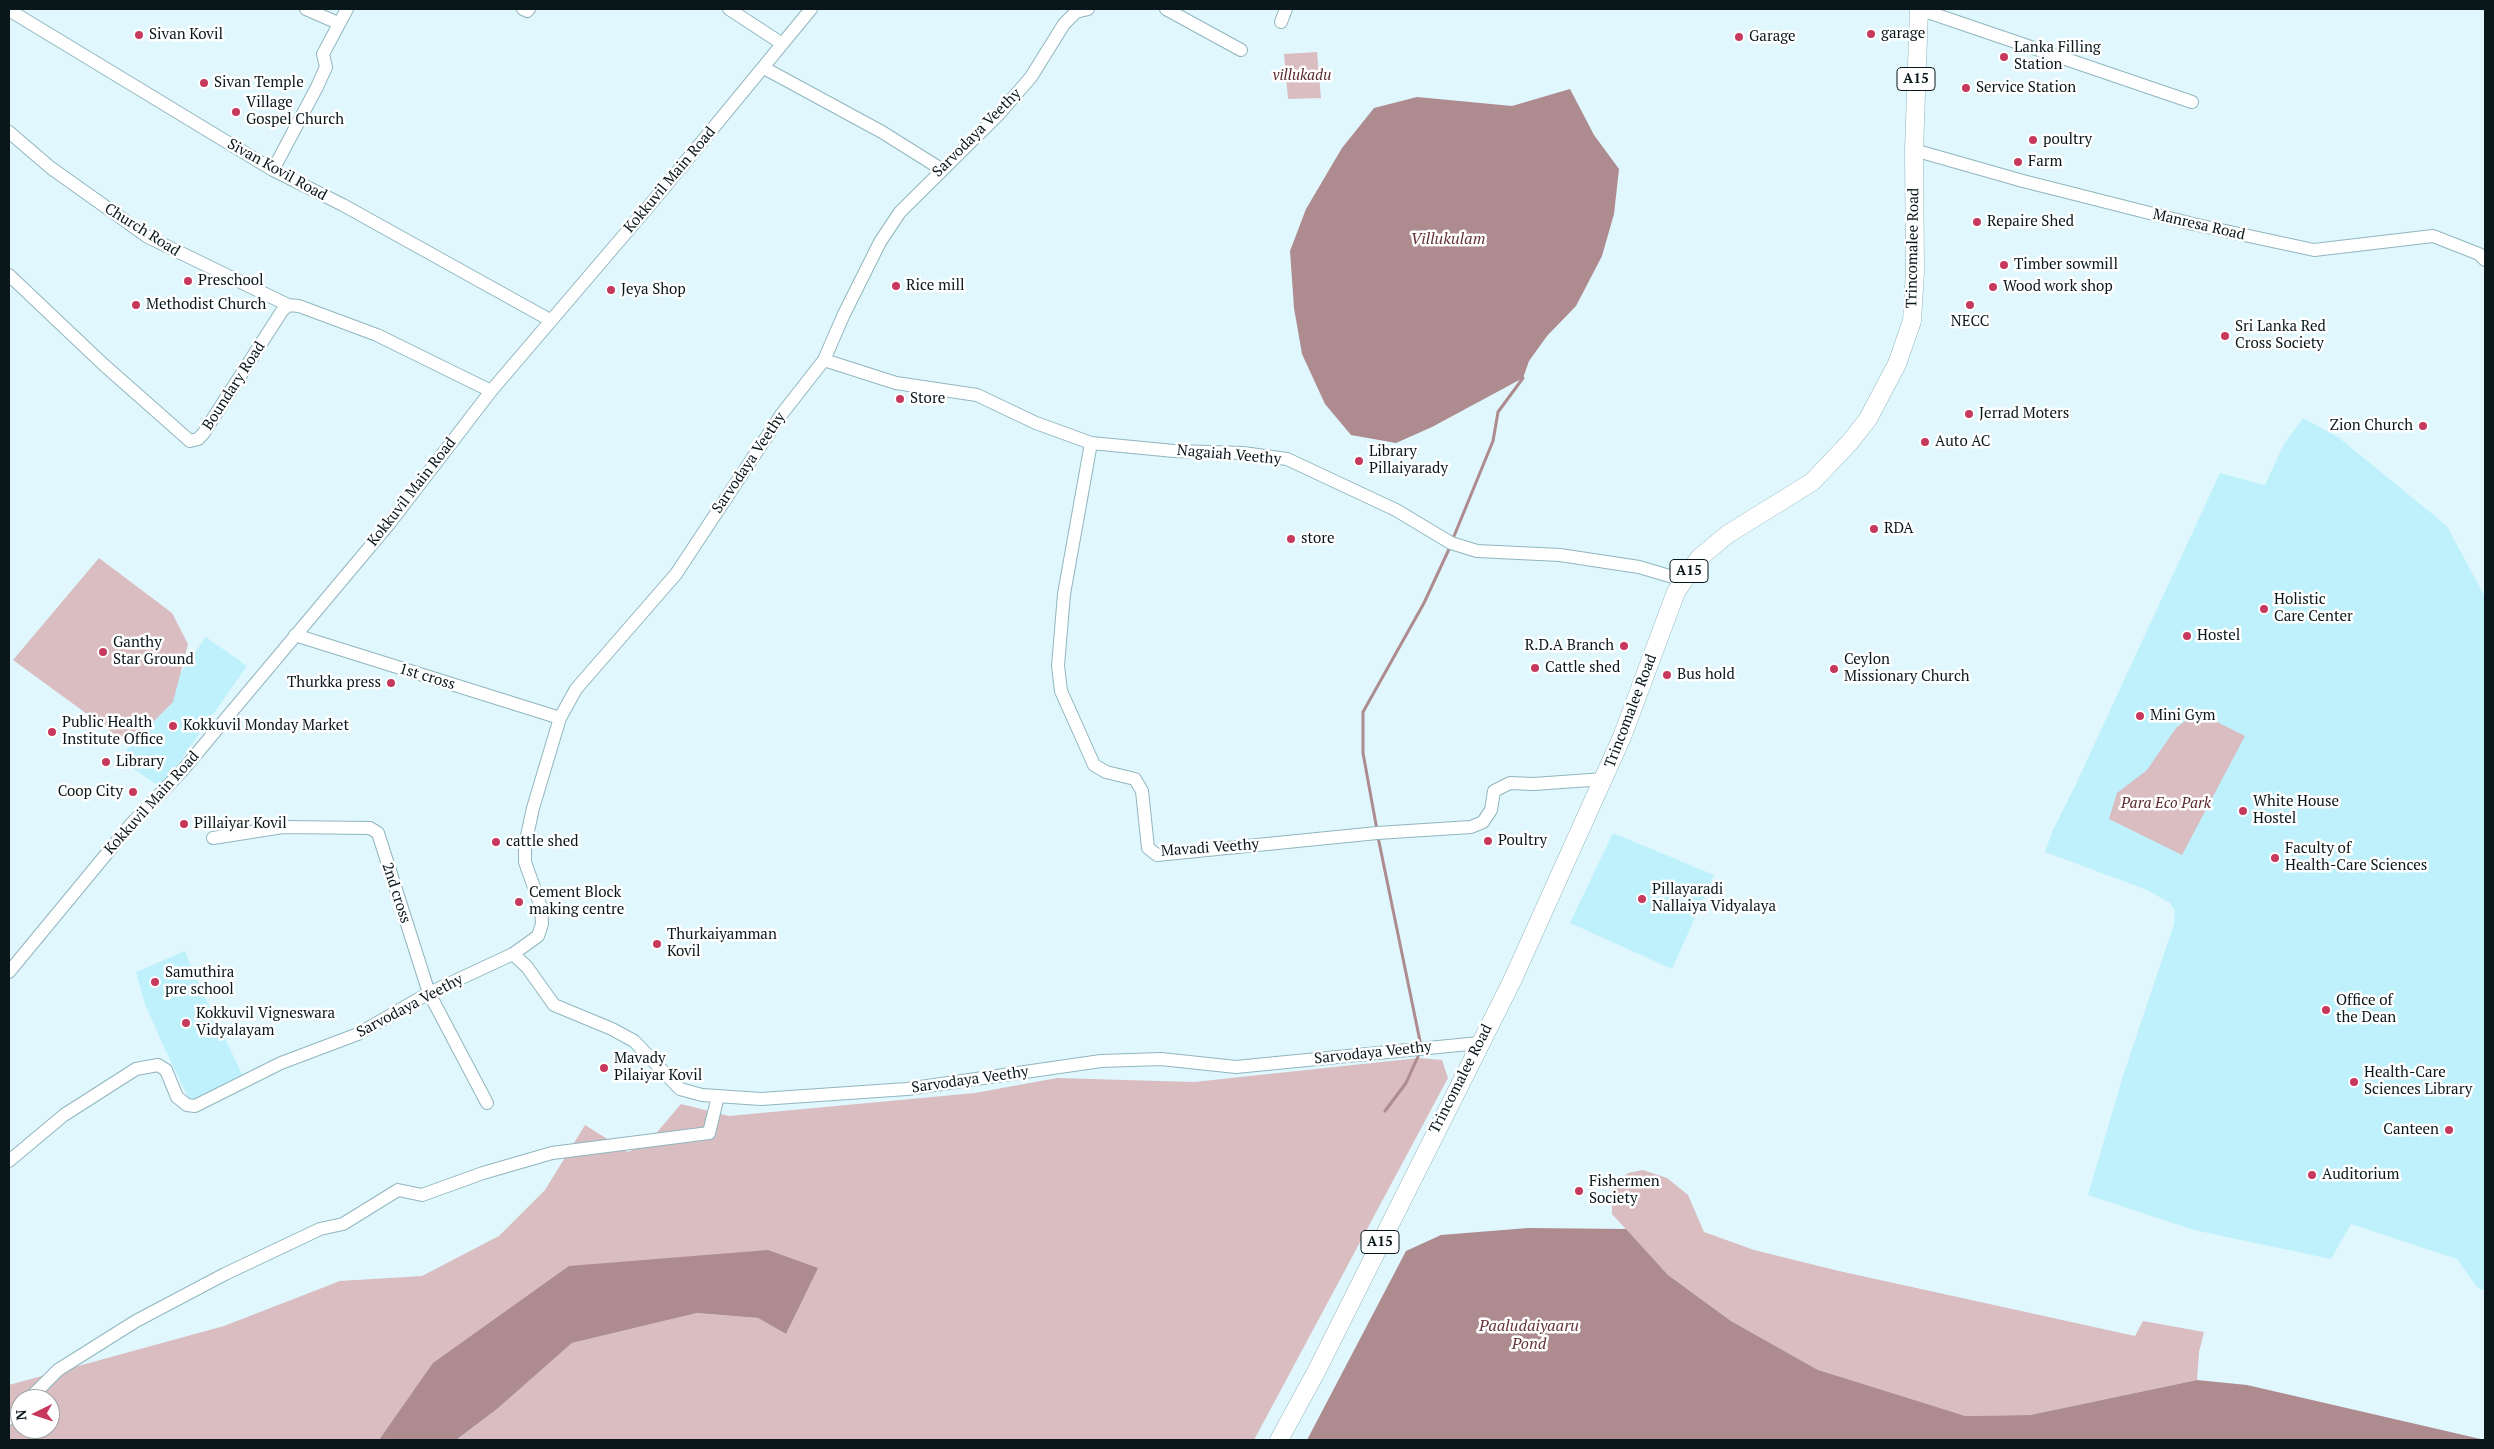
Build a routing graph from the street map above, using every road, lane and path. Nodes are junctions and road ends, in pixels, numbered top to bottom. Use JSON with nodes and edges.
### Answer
{"nodes":[{"id":1,"x":306,"y":9,"type":"edge"},
{"id":2,"x":347,"y":9,"type":"edge"},
{"id":3,"x":524,"y":9,"type":"edge"},
{"id":4,"x":529,"y":9,"type":"edge"},
{"id":5,"x":729,"y":9,"type":"edge"},
{"id":6,"x":811,"y":9,"type":"edge"},
{"id":7,"x":1088,"y":9,"type":"edge"},
{"id":8,"x":1166,"y":9,"type":"edge"},
{"id":9,"x":1286,"y":9,"type":"edge"},
{"id":10,"x":1919,"y":9,"type":"edge"},
{"id":11,"x":9,"y":10,"type":"edge"},
{"id":12,"x":1281,"y":22,"type":"dead end"},
{"id":13,"x":338,"y":23,"type":"junction"},
{"id":14,"x":781,"y":43,"type":"junction"},
{"id":15,"x":1241,"y":50,"type":"dead end"},
{"id":16,"x":764,"y":68,"type":"junction"},
{"id":17,"x":2192,"y":102,"type":"dead end"},
{"id":18,"x":9,"y":132,"type":"edge"},
{"id":19,"x":1914,"y":150,"type":"junction"},
{"id":20,"x":941,"y":169,"type":"junction"},
{"id":21,"x":273,"y":170,"type":"junction"},
{"id":22,"x":2485,"y":260,"type":"edge"},
{"id":23,"x":9,"y":275,"type":"edge"},
{"id":24,"x":288,"y":305,"type":"junction"},
{"id":25,"x":550,"y":320,"type":"junction"},
{"id":26,"x":824,"y":360,"type":"junction"},
{"id":27,"x":491,"y":391,"type":"junction"},
{"id":28,"x":1091,"y":443,"type":"junction"},
{"id":29,"x":1683,"y":580,"type":"junction"},
{"id":30,"x":295,"y":635,"type":"junction"},
{"id":31,"x":560,"y":718,"type":"junction"},
{"id":32,"x":1604,"y":780,"type":"junction"},
{"id":33,"x":213,"y":838,"type":"dead end"},
{"id":34,"x":513,"y":954,"type":"junction"},
{"id":35,"x":9,"y":972,"type":"edge"},
{"id":36,"x":429,"y":993,"type":"junction"},
{"id":37,"x":1479,"y":1043,"type":"junction"},
{"id":38,"x":718,"y":1096,"type":"junction"},
{"id":39,"x":487,"y":1103,"type":"dead end"},
{"id":40,"x":9,"y":1161,"type":"edge"},
{"id":41,"x":39,"y":1389,"type":"edge"},
{"id":42,"x":1279,"y":1440,"type":"edge"}],
"edges":[{"from":1,"to":13,"type":"street"},
{"from":2,"to":13,"type":"street"},
{"from":3,"to":4,"type":"street"},
{"from":5,"to":14,"type":"street"},
{"from":6,"to":14,"type":"street","name":"Kokkuvil Main Road"},
{"from":7,"to":20,"type":"street","name":"Sarvodaya Veethy"},
{"from":8,"to":15,"type":"street"},
{"from":9,"to":12,"type":"street"},
{"from":10,"to":17,"type":"street"},
{"from":10,"to":19,"type":"highway","name":"Trincomalee Road","number":"A15"},
{"from":11,"to":21,"type":"street","name":"Sivan Kovil Road"},
{"from":13,"to":21,"type":"street"},
{"from":14,"to":16,"type":"street","name":"Kokkuvil Main Road"},
{"from":16,"to":20,"type":"street"},
{"from":16,"to":25,"type":"street","name":"Kokkuvil Main Road"},
{"from":18,"to":24,"type":"street","name":"Church Road"},
{"from":19,"to":22,"type":"street","name":"Manresa Road"},
{"from":19,"to":29,"type":"highway","name":"Trincomalee Road","number":"A15"},
{"from":20,"to":26,"type":"street","name":"Sarvodaya Veethy"},
{"from":21,"to":25,"type":"street","name":"Sivan Kovil Road"},
{"from":23,"to":24,"type":"street","name":"Boundary Road"},
{"from":24,"to":27,"type":"street"},
{"from":25,"to":27,"type":"street","name":"Kokkuvil Main Road"},
{"from":26,"to":28,"type":"street","name":"Nagaiah Veethy"},
{"from":26,"to":31,"type":"street","name":"Sarvodaya Veethy"},
{"from":27,"to":30,"type":"street","name":"Kokkuvil Main Road"},
{"from":28,"to":29,"type":"street","name":"Nagaiah Veethy"},
{"from":28,"to":32,"type":"street","name":"Mavadi Veethy"},
{"from":29,"to":32,"type":"highway","name":"Trincomalee Road","number":"A15"},
{"from":30,"to":31,"type":"street","name":"1st cross"},
{"from":30,"to":35,"type":"street","name":"Kokkuvil Main Road"},
{"from":31,"to":34,"type":"street","name":"Sarvodaya Veethy"},
{"from":32,"to":37,"type":"highway","name":"Trincomalee Road","number":"A15"},
{"from":33,"to":36,"type":"street","name":"2nd cross"},
{"from":34,"to":36,"type":"street","name":"Sarvodaya Veethy"},
{"from":34,"to":38,"type":"street","name":"Sarvodaya Veethy"},
{"from":36,"to":39,"type":"street","name":"2nd cross"},
{"from":36,"to":40,"type":"street","name":"Sarvodaya Veethy"},
{"from":37,"to":38,"type":"street","name":"Sarvodaya Veethy"},
{"from":37,"to":42,"type":"highway","name":"Trincomalee Road","number":"A15"},
{"from":38,"to":41,"type":"street"}]}
